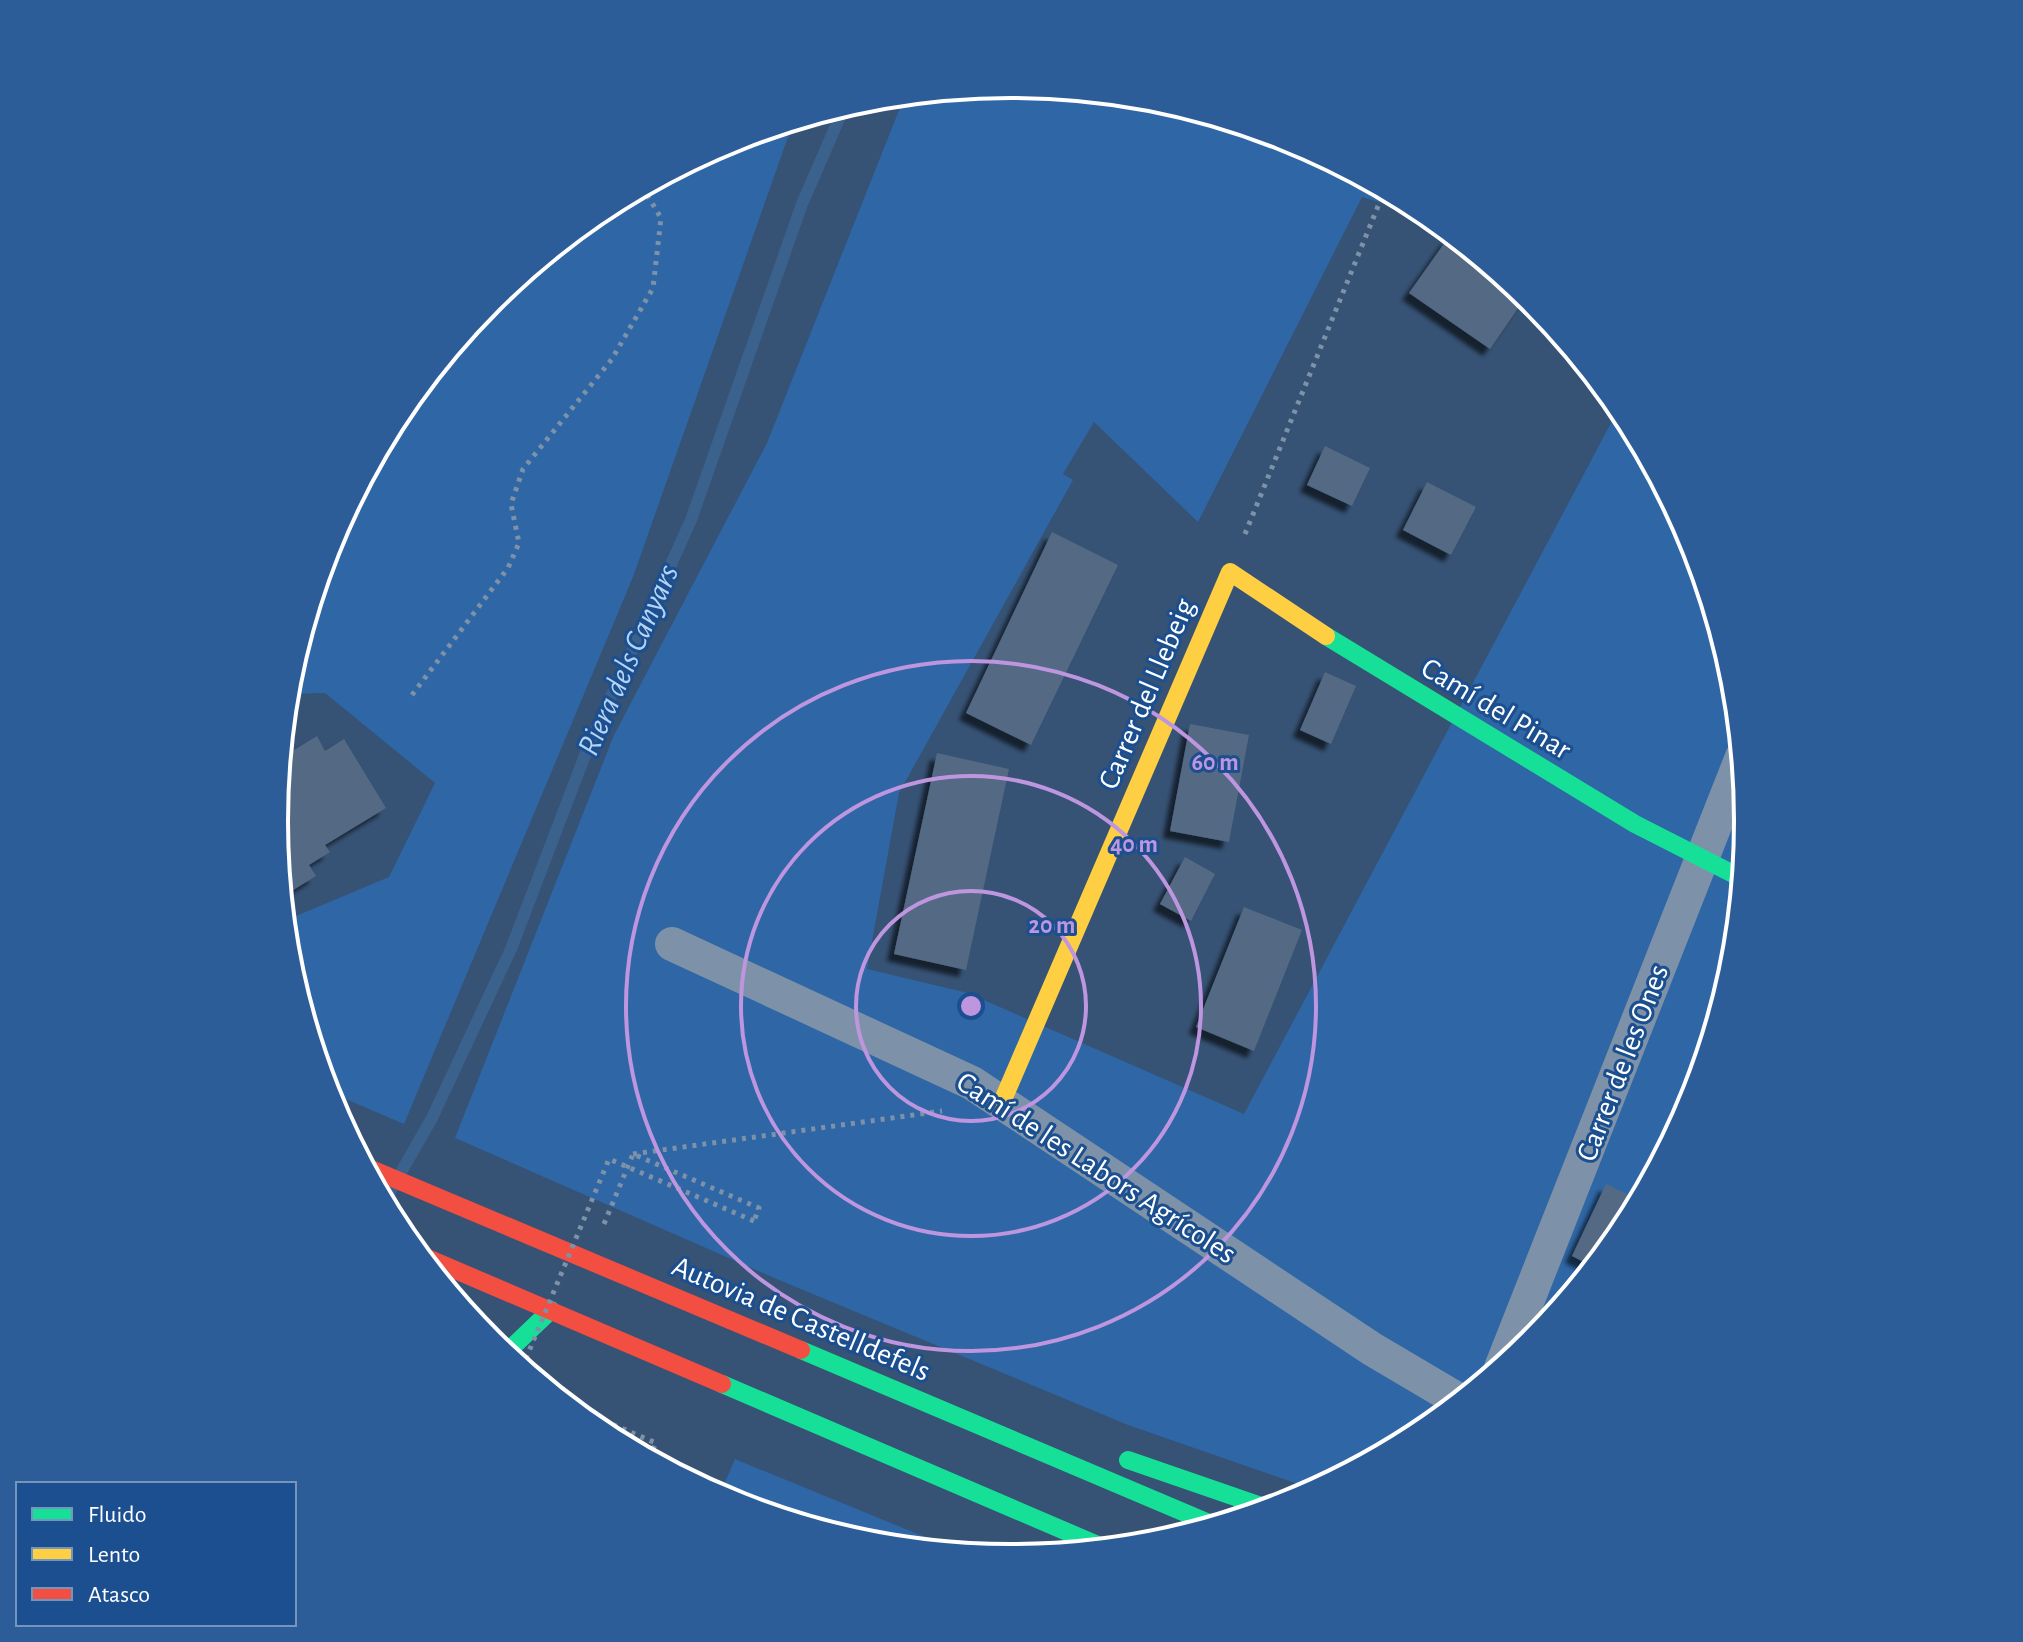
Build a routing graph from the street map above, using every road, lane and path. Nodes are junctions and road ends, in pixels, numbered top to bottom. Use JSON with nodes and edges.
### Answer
{"nodes":[{"id":1,"x":648,"y":196,"type":"edge"},
{"id":2,"x":1381,"y":200,"type":"edge"},
{"id":3,"x":1230,"y":572,"type":"junction"},
{"id":4,"x":412,"y":695,"type":"dead end"},
{"id":5,"x":1733,"y":779,"type":"edge"},
{"id":6,"x":1700,"y":860,"type":"junction"},
{"id":7,"x":1732,"y":874,"type":"edge"},
{"id":8,"x":672,"y":944,"type":"dead end"},
{"id":9,"x":1002,"y":1102,"type":"junction"},
{"id":10,"x":633,"y":1154,"type":"junction"},
{"id":11,"x":380,"y":1173,"type":"edge"},
{"id":12,"x":589,"y":1260,"type":"junction"},
{"id":13,"x":449,"y":1274,"type":"edge"},
{"id":14,"x":551,"y":1310,"type":"junction"},
{"id":15,"x":1510,"y":1344,"type":"edge"},
{"id":16,"x":514,"y":1345,"type":"edge"},
{"id":17,"x":527,"y":1357,"type":"edge"},
{"id":18,"x":826,"y":1359,"type":"junction"},
{"id":19,"x":1451,"y":1396,"type":"edge"},
{"id":20,"x":617,"y":1426,"type":"edge"},
{"id":21,"x":1037,"y":1430,"type":"dead end"},
{"id":22,"x":653,"y":1449,"type":"edge"},
{"id":23,"x":1113,"y":1455,"type":"dead end"},
{"id":24,"x":1252,"y":1503,"type":"edge"},
{"id":25,"x":1199,"y":1519,"type":"edge"},
{"id":26,"x":1085,"y":1540,"type":"edge"}],
"edges":[{"from":1,"to":4,"type":"path"},
{"from":2,"to":3,"type":"path"},
{"from":3,"to":6,"type":"main road","name":"Camí del Pinar"},
{"from":3,"to":9,"type":"main road","name":"Carrer del Llebeig"},
{"from":5,"to":6,"type":"street","name":"Carrer de les Ones"},
{"from":6,"to":7,"type":"main road","name":"Camí del Pinar"},
{"from":6,"to":15,"type":"street","name":"Carrer de les Ones"},
{"from":8,"to":9,"type":"street","name":"Camí de les Labors Agrícoles"},
{"from":9,"to":10,"type":"path"},
{"from":9,"to":19,"type":"street","name":"Camí de les Labors Agrícoles"},
{"from":10,"to":12,"type":"path"},
{"from":10,"to":17,"type":"path","bridge":true},
{"from":11,"to":12,"type":"main road","name":"Autovia de Castelldefels"},
{"from":12,"to":18,"type":"main road","name":"Autovia de Castelldefels"},
{"from":13,"to":14,"type":"main road"},
{"from":14,"to":16,"type":"main road"},
{"from":14,"to":26,"type":"main road"},
{"from":18,"to":21,"type":"main road"},
{"from":18,"to":25,"type":"main road","name":"Autovia de Castelldefels"},
{"from":20,"to":22,"type":"path"},
{"from":23,"to":24,"type":"main road"}]}
